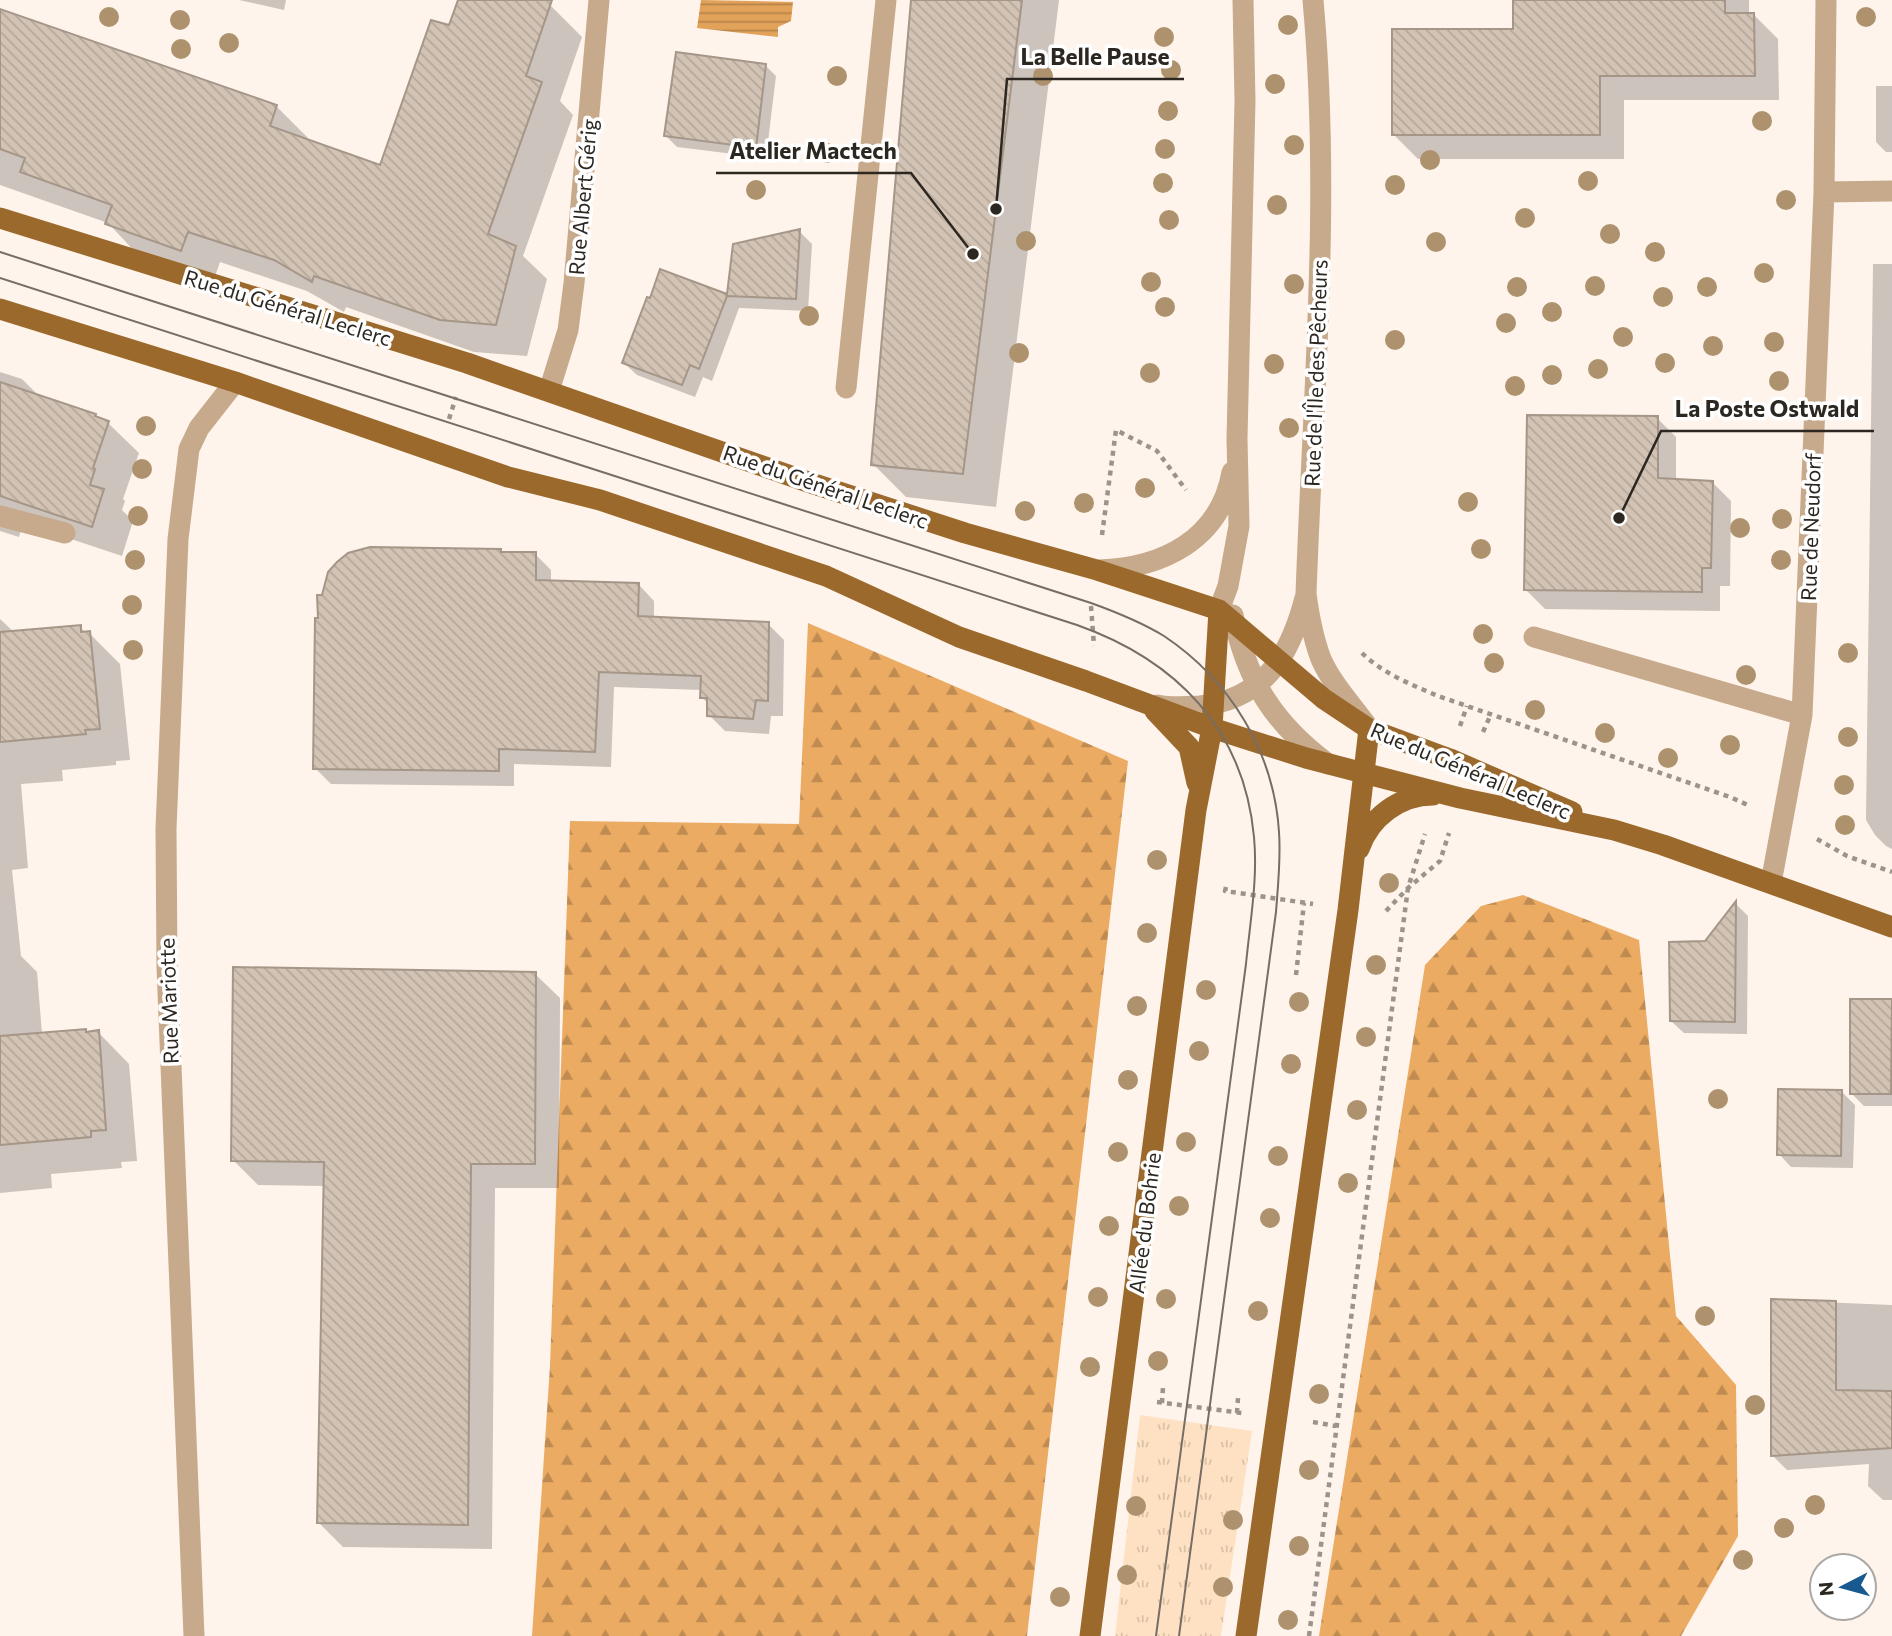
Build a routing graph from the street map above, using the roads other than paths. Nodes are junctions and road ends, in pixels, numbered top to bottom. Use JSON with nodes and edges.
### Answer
{"nodes":[{"id":1,"x":599,"y":0,"type":"edge"},
{"id":2,"x":886,"y":0,"type":"edge"},
{"id":3,"x":1243,"y":0,"type":"edge"},
{"id":4,"x":1313,"y":0,"type":"edge"},
{"id":5,"x":1826,"y":0,"type":"edge"},
{"id":6,"x":1892,"y":191,"type":"edge"},
{"id":7,"x":1824,"y":192,"type":"junction"},
{"id":8,"x":0,"y":218,"type":"edge"},
{"id":9,"x":0,"y":309,"type":"edge"},
{"id":10,"x":235,"y":382,"type":"junction"},
{"id":11,"x":846,"y":387,"type":"dead end"},
{"id":12,"x":549,"y":391,"type":"junction"},
{"id":13,"x":1237,"y":439,"type":"junction"},
{"id":14,"x":0,"y":516,"type":"edge"},
{"id":15,"x":65,"y":533,"type":"dead end"},
{"id":16,"x":1097,"y":570,"type":"junction"},
{"id":17,"x":1306,"y":594,"type":"junction"},
{"id":18,"x":1227,"y":617,"type":"junction"},
{"id":19,"x":1534,"y":637,"type":"dead end"},
{"id":20,"x":1279,"y":661,"type":"junction"},
{"id":21,"x":1257,"y":684,"type":"junction"},
{"id":22,"x":1138,"y":701,"type":"junction"},
{"id":23,"x":1213,"y":704,"type":"junction"},
{"id":24,"x":1802,"y":715,"type":"junction"},
{"id":25,"x":1212,"y":728,"type":"junction"},
{"id":26,"x":1369,"y":729,"type":"junction"},
{"id":27,"x":1328,"y":764,"type":"junction"},
{"id":28,"x":1364,"y":773,"type":"junction"},
{"id":29,"x":1460,"y":798,"type":"junction"},
{"id":30,"x":1196,"y":810,"type":"junction"},
{"id":31,"x":1614,"y":830,"type":"junction"},
{"id":32,"x":1353,"y":874,"type":"junction"},
{"id":33,"x":1771,"y":883,"type":"junction"},
{"id":34,"x":1892,"y":927,"type":"edge"},
{"id":35,"x":194,"y":1636,"type":"edge"},
{"id":36,"x":1090,"y":1636,"type":"edge"},
{"id":37,"x":1246,"y":1636,"type":"edge"}],
"edges":[{"from":1,"to":12,"type":"street","name":"Rue Albert Gérig"},
{"from":2,"to":11,"type":"street"},
{"from":3,"to":13,"type":"street"},
{"from":4,"to":17,"type":"street","name":"Rue de l'Île des Pêcheurs"},
{"from":5,"to":7,"type":"street","name":"Rue de Neudorf"},
{"from":6,"to":7,"type":"street"},
{"from":7,"to":24,"type":"street","name":"Rue de Neudorf"},
{"from":8,"to":12,"type":"main road","name":"Rue du Général Leclerc"},
{"from":9,"to":10,"type":"main road","name":"Rue du Général Leclerc"},
{"from":10,"to":22,"type":"main road","name":"Rue du Général Leclerc"},
{"from":10,"to":35,"type":"street","name":"Rue Mariotte"},
{"from":12,"to":16,"type":"main road","name":"Rue du Général Leclerc"},
{"from":13,"to":16,"type":"street"},
{"from":13,"to":18,"type":"street"},
{"from":14,"to":15,"type":"street"},
{"from":16,"to":18,"type":"main road","name":"Rue du Général Leclerc"},
{"from":17,"to":20,"type":"street"},
{"from":17,"to":26,"type":"street","name":"Rue de l'Île des Pêcheurs"},
{"from":18,"to":20,"type":"main road","name":"Rue du Général Leclerc"},
{"from":18,"to":21,"type":"street"},
{"from":18,"to":23,"type":"main road","name":"Allée du Bohrie"},
{"from":19,"to":24,"type":"street"},
{"from":20,"to":21,"type":"street"},
{"from":20,"to":26,"type":"main road","name":"Rue du Général Leclerc"},
{"from":21,"to":23,"type":"street"},
{"from":21,"to":27,"type":"street"},
{"from":22,"to":23,"type":"street"},
{"from":22,"to":25,"type":"main road","name":"Rue du Général Leclerc"},
{"from":22,"to":30,"type":"main road","name":"Allée du Bohrie"},
{"from":23,"to":25,"type":"main road","name":"Allée du Bohrie"},
{"from":24,"to":33,"type":"street","name":"Rue de Neudorf"},
{"from":25,"to":27,"type":"main road","name":"Rue du Général Leclerc"},
{"from":25,"to":30,"type":"main road","name":"Allée du Bohrie"},
{"from":26,"to":28,"type":"main road"},
{"from":26,"to":31,"type":"main road","name":"Rue du Général Leclerc"},
{"from":27,"to":28,"type":"main road","name":"Rue du Général Leclerc"},
{"from":28,"to":29,"type":"main road","name":"Rue du Général Leclerc"},
{"from":28,"to":32,"type":"main road"},
{"from":29,"to":31,"type":"main road","name":"Rue du Général Leclerc"},
{"from":29,"to":32,"type":"main road"},
{"from":30,"to":36,"type":"main road","name":"Allée du Bohrie"},
{"from":31,"to":33,"type":"main road","name":"Rue du Général Leclerc"},
{"from":32,"to":37,"type":"main road"},
{"from":33,"to":34,"type":"main road","name":"Rue du Général Leclerc"}]}
